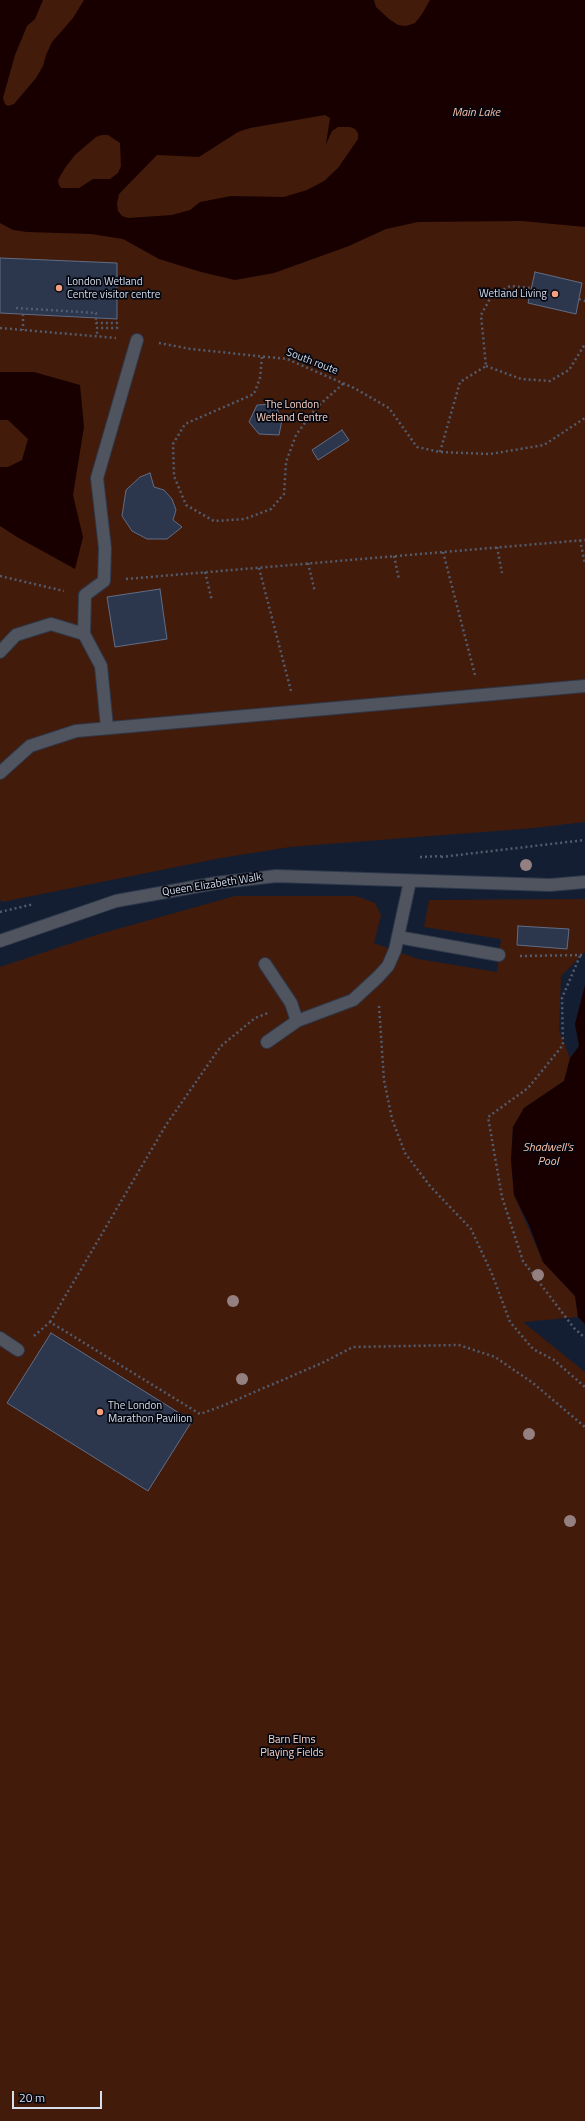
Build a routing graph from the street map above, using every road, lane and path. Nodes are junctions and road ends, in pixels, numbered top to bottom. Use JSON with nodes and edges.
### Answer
{"nodes":[{"id":1,"x":531,"y":288,"type":"dead end"},
{"id":2,"x":579,"y":299,"type":"dead end"},
{"id":3,"x":585,"y":302,"type":"edge"},
{"id":4,"x":16,"y":308,"type":"dead end"},
{"id":5,"x":23,"y":314,"type":"dead end"},
{"id":6,"x":0,"y":328,"type":"edge"},
{"id":7,"x":23,"y":330,"type":"junction"},
{"id":8,"x":97,"y":336,"type":"junction"},
{"id":9,"x":137,"y":340,"type":"junction"},
{"id":10,"x":585,"y":344,"type":"edge"},
{"id":11,"x":262,"y":356,"type":"junction"},
{"id":12,"x":486,"y":366,"type":"junction"},
{"id":13,"x":344,"y":383,"type":"junction"},
{"id":14,"x":585,"y":418,"type":"edge"},
{"id":15,"x":440,"y":452,"type":"junction"},
{"id":16,"x":580,"y":540,"type":"junction"},
{"id":17,"x":585,"y":540,"type":"edge"},
{"id":18,"x":497,"y":547,"type":"junction"},
{"id":19,"x":443,"y":552,"type":"junction"},
{"id":20,"x":394,"y":556,"type":"junction"},
{"id":21,"x":308,"y":563,"type":"junction"},
{"id":22,"x":585,"y":564,"type":"edge"},
{"id":23,"x":259,"y":568,"type":"junction"},
{"id":24,"x":205,"y":572,"type":"junction"},
{"id":25,"x":502,"y":573,"type":"dead end"},
{"id":26,"x":0,"y":576,"type":"edge"},
{"id":27,"x":399,"y":579,"type":"dead end"},
{"id":28,"x":104,"y":581,"type":"junction"},
{"id":29,"x":315,"y":592,"type":"dead end"},
{"id":30,"x":85,"y":595,"type":"junction"},
{"id":31,"x":212,"y":601,"type":"dead end"},
{"id":32,"x":84,"y":634,"type":"junction"},
{"id":33,"x":0,"y":652,"type":"edge"},
{"id":34,"x":585,"y":686,"type":"edge"},
{"id":35,"x":478,"y":696,"type":"junction"},
{"id":36,"x":293,"y":711,"type":"junction"},
{"id":37,"x":107,"y":727,"type":"junction"},
{"id":38,"x":0,"y":773,"type":"edge"},
{"id":39,"x":585,"y":840,"type":"edge"},
{"id":40,"x":410,"y":881,"type":"junction"},
{"id":41,"x":431,"y":881,"type":"junction"},
{"id":42,"x":585,"y":882,"type":"edge"},
{"id":43,"x":398,"y":937,"type":"junction"},
{"id":44,"x":0,"y":941,"type":"edge"},
{"id":45,"x":585,"y":955,"type":"edge"},
{"id":46,"x":499,"y":956,"type":"joint"},
{"id":47,"x":580,"y":956,"type":"junction"},
{"id":48,"x":266,"y":964,"type":"dead end"},
{"id":49,"x":374,"y":981,"type":"junction"},
{"id":50,"x":291,"y":1002,"type":"junction"},
{"id":51,"x":297,"y":1021,"type":"junction"},
{"id":52,"x":267,"y":1042,"type":"dead end"},
{"id":53,"x":50,"y":1322,"type":"junction"},
{"id":54,"x":0,"y":1338,"type":"edge"},
{"id":55,"x":585,"y":1338,"type":"edge"},
{"id":56,"x":18,"y":1350,"type":"joint"},
{"id":57,"x":585,"y":1387,"type":"edge"},
{"id":58,"x":585,"y":1427,"type":"edge"}],
"edges":[{"from":1,"to":12,"type":"path"},
{"from":2,"to":3,"type":"path"},
{"from":4,"to":8,"type":"path"},
{"from":5,"to":7,"type":"path"},
{"from":6,"to":7,"type":"path","name":"South route"},
{"from":7,"to":8,"type":"path","name":"South route"},
{"from":8,"to":9,"type":"path","name":"South route"},
{"from":9,"to":11,"type":"path","name":"South route"},
{"from":9,"to":28,"type":"street"},
{"from":10,"to":12,"type":"path"},
{"from":11,"to":13,"type":"path","name":"South route"},
{"from":11,"to":13,"type":"path"},
{"from":12,"to":15,"type":"path"},
{"from":13,"to":15,"type":"path","name":"South route"},
{"from":14,"to":15,"type":"path","name":"South route"},
{"from":16,"to":17,"type":"path"},
{"from":16,"to":18,"type":"path"},
{"from":16,"to":22,"type":"path"},
{"from":18,"to":19,"type":"path"},
{"from":18,"to":25,"type":"path"},
{"from":19,"to":20,"type":"path"},
{"from":19,"to":35,"type":"path"},
{"from":20,"to":21,"type":"path"},
{"from":20,"to":27,"type":"path"},
{"from":21,"to":23,"type":"path"},
{"from":21,"to":29,"type":"path"},
{"from":23,"to":24,"type":"path"},
{"from":23,"to":36,"type":"path"},
{"from":24,"to":28,"type":"path"},
{"from":24,"to":31,"type":"path"},
{"from":26,"to":30,"type":"path"},
{"from":28,"to":30,"type":"street"},
{"from":30,"to":32,"type":"street"},
{"from":32,"to":33,"type":"street"},
{"from":32,"to":37,"type":"street"},
{"from":34,"to":35,"type":"street"},
{"from":35,"to":36,"type":"street"},
{"from":36,"to":37,"type":"street"},
{"from":37,"to":38,"type":"street"},
{"from":39,"to":41,"type":"path"},
{"from":40,"to":41,"type":"street","name":"Queen Elizabeth Walk"},
{"from":40,"to":43,"type":"street"},
{"from":40,"to":44,"type":"street","name":"Queen Elizabeth Walk"},
{"from":41,"to":42,"type":"street","name":"Queen Elizabeth Walk"},
{"from":43,"to":46,"type":"street"},
{"from":43,"to":49,"type":"street"},
{"from":45,"to":47,"type":"path"},
{"from":46,"to":47,"type":"path"},
{"from":47,"to":55,"type":"path"},
{"from":48,"to":50,"type":"street"},
{"from":49,"to":51,"type":"street"},
{"from":49,"to":57,"type":"path"},
{"from":50,"to":51,"type":"street"},
{"from":50,"to":53,"type":"path"},
{"from":51,"to":52,"type":"street"},
{"from":53,"to":56,"type":"path"},
{"from":53,"to":58,"type":"path"},
{"from":54,"to":56,"type":"street"}]}
